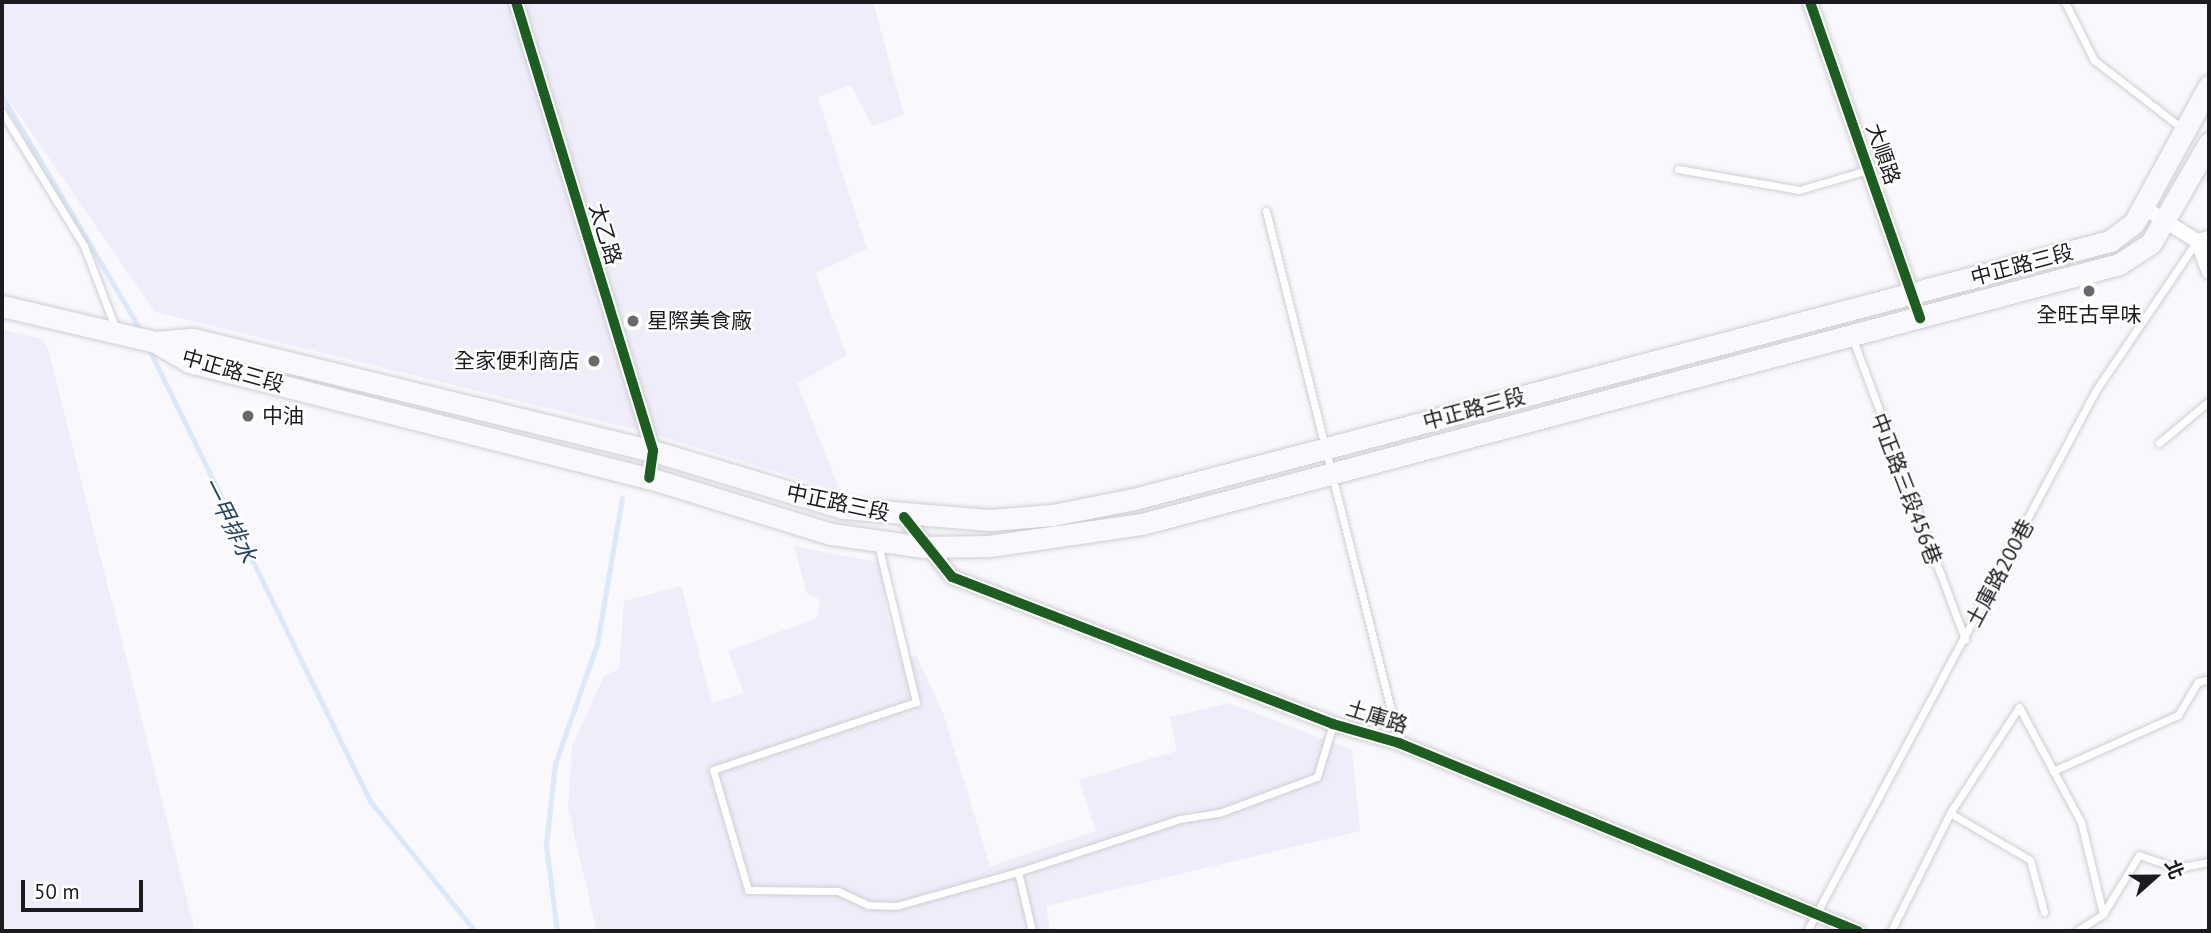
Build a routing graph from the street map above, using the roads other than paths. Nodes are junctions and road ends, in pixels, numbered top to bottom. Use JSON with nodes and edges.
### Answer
{"nodes":[{"id":1,"x":516,"y":2,"type":"edge"},
{"id":2,"x":1810,"y":2,"type":"edge"},
{"id":3,"x":2065,"y":2,"type":"edge"},
{"id":4,"x":2209,"y":86,"type":"edge"},
{"id":5,"x":2,"y":112,"type":"edge"},
{"id":6,"x":2185,"y":131,"type":"junction"},
{"id":7,"x":2209,"y":143,"type":"edge"},
{"id":8,"x":1678,"y":169,"type":"dead end"},
{"id":9,"x":1868,"y":170,"type":"junction"},
{"id":10,"x":2143,"y":207,"type":"junction"},
{"id":11,"x":1266,"y":211,"type":"dead end"},
{"id":12,"x":2165,"y":221,"type":"junction"},
{"id":13,"x":2203,"y":240,"type":"edge"},
{"id":14,"x":2209,"y":272,"type":"edge"},
{"id":15,"x":1912,"y":295,"type":"junction"},
{"id":16,"x":2,"y":306,"type":"edge"},
{"id":17,"x":1920,"y":318,"type":"junction"},
{"id":18,"x":118,"y":334,"type":"junction"},
{"id":19,"x":1852,"y":337,"type":"junction"},
{"id":20,"x":155,"y":342,"type":"junction"},
{"id":21,"x":2209,"y":401,"type":"edge"},
{"id":22,"x":2159,"y":443,"type":"dead end"},
{"id":23,"x":1323,"y":448,"type":"junction"},
{"id":24,"x":653,"y":451,"type":"junction"},
{"id":25,"x":1330,"y":476,"type":"junction"},
{"id":26,"x":649,"y":478,"type":"junction"},
{"id":27,"x":904,"y":517,"type":"junction"},
{"id":28,"x":877,"y":541,"type":"junction"},
{"id":29,"x":923,"y":547,"type":"junction"},
{"id":30,"x":1965,"y":640,"type":"junction"},
{"id":31,"x":2209,"y":679,"type":"edge"},
{"id":32,"x":1333,"y":724,"type":"junction"},
{"id":33,"x":1399,"y":743,"type":"junction"},
{"id":34,"x":2053,"y":771,"type":"junction"},
{"id":35,"x":1950,"y":813,"type":"junction"},
{"id":36,"x":2209,"y":862,"type":"edge"},
{"id":37,"x":1018,"y":872,"type":"junction"},
{"id":38,"x":1818,"y":912,"type":"junction"},
{"id":39,"x":2044,"y":912,"type":"dead end"},
{"id":40,"x":2103,"y":914,"type":"junction"},
{"id":41,"x":1032,"y":931,"type":"edge"},
{"id":42,"x":1807,"y":931,"type":"edge"},
{"id":43,"x":1858,"y":931,"type":"edge"},
{"id":44,"x":1891,"y":931,"type":"edge"},
{"id":45,"x":2077,"y":931,"type":"edge"}],
"edges":[{"from":1,"to":24,"type":"street","name":"太乙路"},
{"from":2,"to":9,"type":"street","name":"大順路"},
{"from":3,"to":6,"type":"lane"},
{"from":4,"to":6,"type":"main road","name":"中正路三段"},
{"from":5,"to":18,"type":"lane"},
{"from":6,"to":10,"type":"main road","name":"中正路三段"},
{"from":7,"to":12,"type":"main road","name":"中正路三段"},
{"from":8,"to":9,"type":"lane"},
{"from":9,"to":15,"type":"street","name":"大順路"},
{"from":10,"to":12,"type":"street"},
{"from":10,"to":15,"type":"main road","name":"中正路三段"},
{"from":11,"to":23,"type":"lane"},
{"from":12,"to":13,"type":"street"},
{"from":12,"to":17,"type":"main road","name":"中正路三段"},
{"from":13,"to":14,"type":"street"},
{"from":13,"to":30,"type":"lane","name":"土庫路200巷"},
{"from":15,"to":17,"type":"street","name":"大順路"},
{"from":15,"to":23,"type":"main road","name":"中正路三段"},
{"from":16,"to":18,"type":"main road"},
{"from":17,"to":19,"type":"main road","name":"中正路三段"},
{"from":18,"to":20,"type":"main road"},
{"from":19,"to":25,"type":"main road","name":"中正路三段"},
{"from":19,"to":30,"type":"lane","name":"中正路三段456巷"},
{"from":20,"to":24,"type":"main road","name":"中正路三段"},
{"from":20,"to":26,"type":"main road","name":"中正路三段"},
{"from":21,"to":22,"type":"lane"},
{"from":23,"to":25,"type":"lane"},
{"from":23,"to":27,"type":"main road","name":"中正路三段"},
{"from":24,"to":26,"type":"street","name":"太乙路"},
{"from":24,"to":27,"type":"main road","name":"中正路三段"},
{"from":25,"to":29,"type":"main road","name":"中正路三段"},
{"from":25,"to":33,"type":"lane"},
{"from":26,"to":28,"type":"main road","name":"中正路三段"},
{"from":27,"to":29,"type":"street","name":"土庫路"},
{"from":28,"to":29,"type":"main road","name":"中正路三段"},
{"from":28,"to":37,"type":"lane"},
{"from":29,"to":32,"type":"street","name":"土庫路"},
{"from":30,"to":38,"type":"lane","name":"土庫路200巷"},
{"from":31,"to":34,"type":"lane"},
{"from":32,"to":33,"type":"street","name":"土庫路"},
{"from":32,"to":37,"type":"lane"},
{"from":33,"to":38,"type":"street","name":"土庫路"},
{"from":34,"to":35,"type":"lane"},
{"from":34,"to":40,"type":"lane"},
{"from":35,"to":39,"type":"lane"},
{"from":35,"to":44,"type":"lane"},
{"from":36,"to":40,"type":"lane"},
{"from":37,"to":41,"type":"lane"},
{"from":38,"to":42,"type":"lane","name":"土庫路200巷"},
{"from":38,"to":43,"type":"street","name":"土庫路"},
{"from":40,"to":45,"type":"lane"}]}
